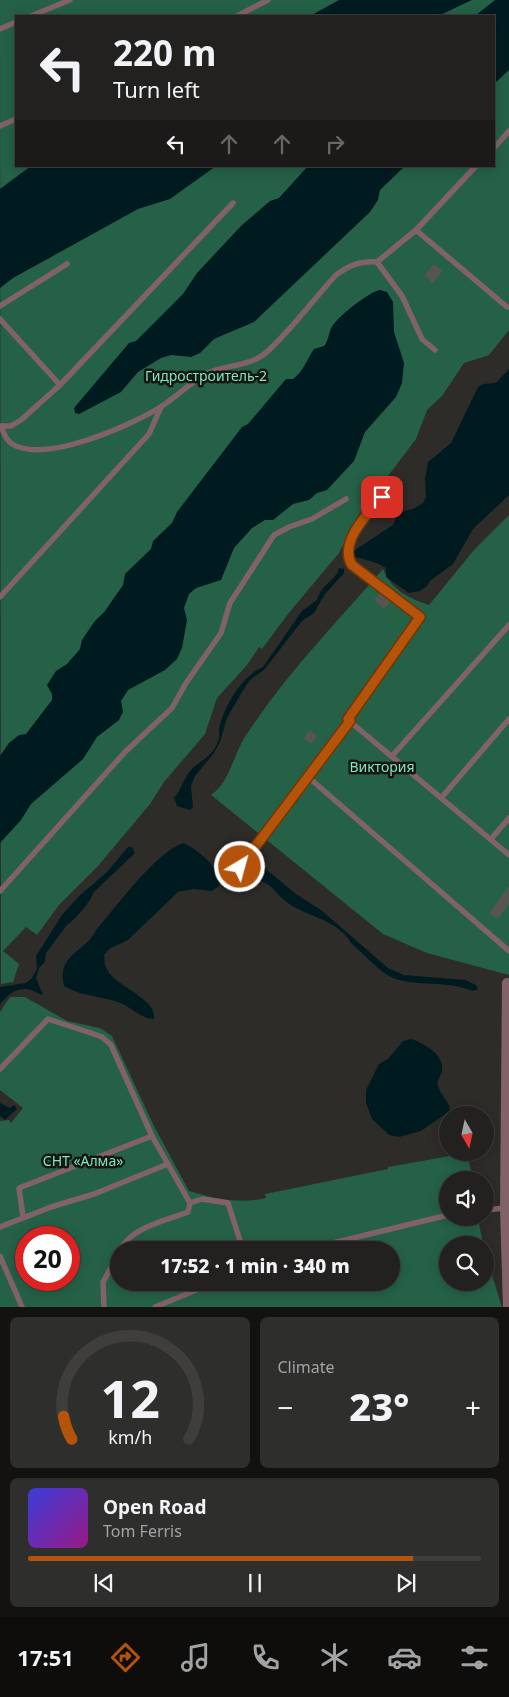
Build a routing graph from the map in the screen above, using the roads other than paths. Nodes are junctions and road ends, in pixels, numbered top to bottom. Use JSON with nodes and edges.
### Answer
{"nodes":[{"id":1,"x":70,"y":0,"type":"edge"},
{"id":2,"x":268,"y":0,"type":"edge"},
{"id":3,"x":33,"y":15,"type":"edge"},
{"id":4,"x":239,"y":15,"type":"edge"},
{"id":5,"x":15,"y":22,"type":"edge"},
{"id":6,"x":0,"y":29,"type":"edge"},
{"id":7,"x":15,"y":119,"type":"edge"},
{"id":8,"x":0,"y":126,"type":"edge"},
{"id":9,"x":509,"y":132,"type":"edge"},
{"id":10,"x":495,"y":147,"type":"edge"},
{"id":11,"x":475,"y":167,"type":"edge"},
{"id":12,"x":233,"y":203,"type":"dead end"},
{"id":13,"x":416,"y":230,"type":"junction"},
{"id":14,"x":377,"y":262,"type":"junction"},
{"id":15,"x":67,"y":264,"type":"dead end"},
{"id":16,"x":0,"y":306,"type":"edge"},
{"id":17,"x":507,"y":307,"type":"dead end"},
{"id":18,"x":0,"y":319,"type":"edge"},
{"id":19,"x":436,"y":350,"type":"dead end"},
{"id":20,"x":60,"y":385,"type":"junction"},
{"id":21,"x":161,"y":407,"type":"junction"},
{"id":22,"x":0,"y":426,"type":"edge"},
{"id":23,"x":382,"y":497,"type":"dead end"},
{"id":24,"x":346,"y":499,"type":"dead end"},
{"id":25,"x":0,"y":597,"type":"edge"},
{"id":26,"x":509,"y":624,"type":"edge"},
{"id":27,"x":509,"y":719,"type":"edge"},
{"id":28,"x":350,"y":721,"type":"junction"},
{"id":29,"x":392,"y":756,"type":"junction"},
{"id":30,"x":308,"y":777,"type":"junction"},
{"id":31,"x":442,"y":797,"type":"junction"},
{"id":32,"x":509,"y":818,"type":"edge"},
{"id":33,"x":491,"y":839,"type":"junction"},
{"id":34,"x":509,"y":855,"type":"edge"},
{"id":35,"x":240,"y":867,"type":"dead end"},
{"id":36,"x":0,"y":891,"type":"edge"},
{"id":37,"x":509,"y":951,"type":"edge"},
{"id":38,"x":508,"y":978,"type":"edge"},
{"id":39,"x":0,"y":1069,"type":"edge"},
{"id":40,"x":152,"y":1136,"type":"junction"},
{"id":41,"x":168,"y":1164,"type":"junction"},
{"id":42,"x":190,"y":1203,"type":"junction"},
{"id":43,"x":505,"y":1208,"type":"junction"},
{"id":44,"x":494,"y":1209,"type":"edge"},
{"id":45,"x":23,"y":1217,"type":"junction"},
{"id":46,"x":439,"y":1217,"type":"edge"},
{"id":47,"x":0,"y":1227,"type":"edge"},
{"id":48,"x":124,"y":1241,"type":"edge"},
{"id":49,"x":240,"y":1241,"type":"edge"},
{"id":50,"x":341,"y":1241,"type":"edge"},
{"id":51,"x":0,"y":1256,"type":"edge"},
{"id":52,"x":110,"y":1270,"type":"edge"},
{"id":53,"x":194,"y":1291,"type":"edge"},
{"id":54,"x":22,"y":1307,"type":"edge"},
{"id":55,"x":104,"y":1307,"type":"edge"},
{"id":56,"x":155,"y":1307,"type":"edge"},
{"id":57,"x":508,"y":1307,"type":"edge"}],
"edges":[{"from":1,"to":3,"type":"lane"},
{"from":2,"to":4,"type":"lane"},
{"from":5,"to":6,"type":"lane"},
{"from":7,"to":8,"type":"lane"},
{"from":9,"to":10,"type":"lane"},
{"from":11,"to":13,"type":"lane"},
{"from":12,"to":20,"type":"lane"},
{"from":13,"to":14,"type":"lane"},
{"from":13,"to":17,"type":"lane"},
{"from":14,"to":19,"type":"lane"},
{"from":14,"to":21,"type":"lane"},
{"from":15,"to":16,"type":"lane"},
{"from":18,"to":20,"type":"lane"},
{"from":20,"to":22,"type":"lane"},
{"from":21,"to":22,"type":"lane"},
{"from":21,"to":25,"type":"lane"},
{"from":23,"to":28,"type":"lane"},
{"from":24,"to":36,"type":"lane"},
{"from":26,"to":29,"type":"lane"},
{"from":27,"to":31,"type":"lane"},
{"from":28,"to":29,"type":"lane"},
{"from":28,"to":30,"type":"lane"},
{"from":29,"to":31,"type":"lane"},
{"from":30,"to":35,"type":"lane"},
{"from":30,"to":37,"type":"lane"},
{"from":31,"to":33,"type":"lane"},
{"from":32,"to":33,"type":"lane"},
{"from":33,"to":34,"type":"lane"},
{"from":38,"to":43,"type":"street"},
{"from":39,"to":40,"type":"lane"},
{"from":40,"to":41,"type":"lane"},
{"from":40,"to":45,"type":"lane"},
{"from":41,"to":42,"type":"lane"},
{"from":41,"to":45,"type":"lane"},
{"from":42,"to":48,"type":"lane"},
{"from":42,"to":49,"type":"lane"},
{"from":43,"to":44,"type":"lane"},
{"from":43,"to":57,"type":"street"},
{"from":45,"to":47,"type":"lane"},
{"from":46,"to":50,"type":"lane"},
{"from":51,"to":54,"type":"lane"},
{"from":52,"to":55,"type":"lane"},
{"from":53,"to":56,"type":"lane"}]}
